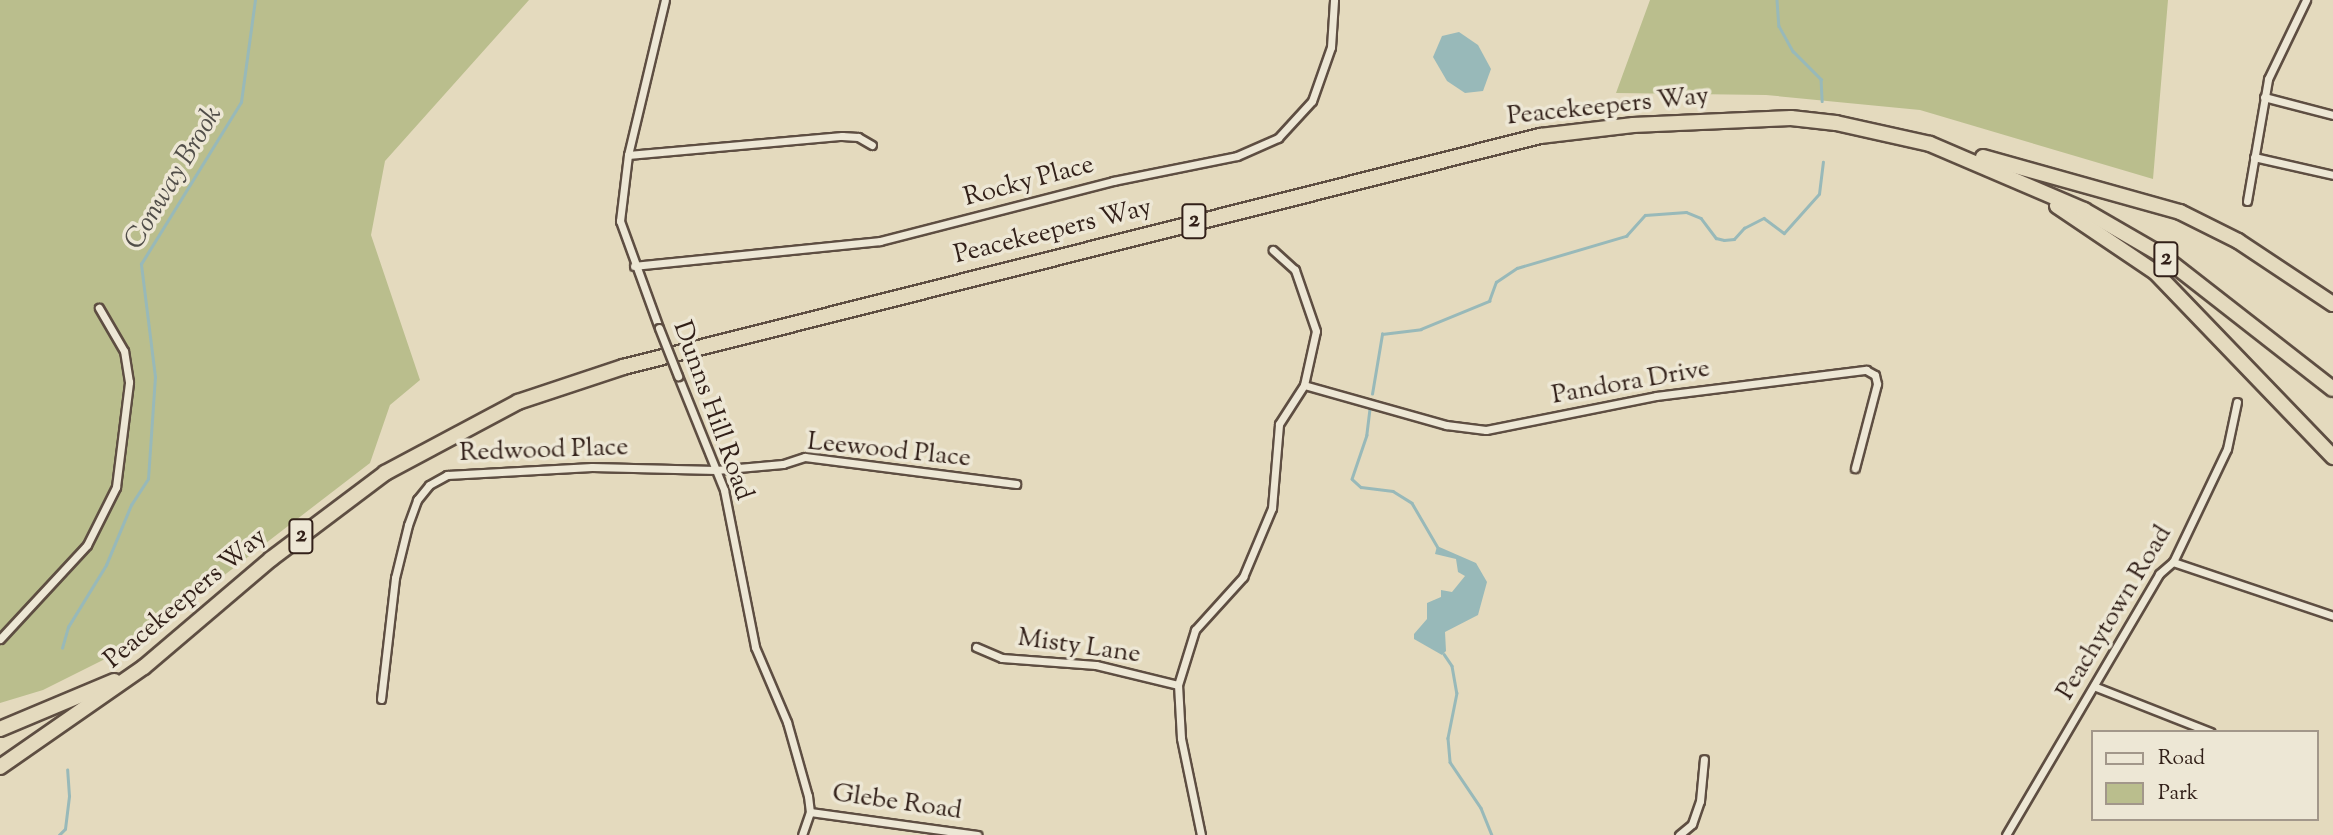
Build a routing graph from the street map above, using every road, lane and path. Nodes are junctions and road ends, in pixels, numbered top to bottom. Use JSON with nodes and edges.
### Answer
{"nodes":[{"id":1,"x":665,"y":0,"type":"edge"},
{"id":2,"x":1334,"y":0,"type":"edge"},
{"id":3,"x":2306,"y":0,"type":"edge"},
{"id":4,"x":2264,"y":97,"type":"junction"},
{"id":5,"x":2333,"y":115,"type":"edge"},
{"id":6,"x":1930,"y":144,"type":"junction"},
{"id":7,"x":872,"y":145,"type":"dead end"},
{"id":8,"x":628,"y":155,"type":"junction"},
{"id":9,"x":2254,"y":157,"type":"junction"},
{"id":10,"x":1979,"y":162,"type":"junction"},
{"id":11,"x":2333,"y":175,"type":"edge"},
{"id":12,"x":2248,"y":201,"type":"dead end"},
{"id":13,"x":1273,"y":250,"type":"dead end"},
{"id":14,"x":634,"y":266,"type":"junction"},
{"id":15,"x":2333,"y":304,"type":"edge"},
{"id":16,"x":99,"y":308,"type":"dead end"},
{"id":17,"x":1304,"y":384,"type":"junction"},
{"id":18,"x":2333,"y":389,"type":"edge"},
{"id":19,"x":2236,"y":402,"type":"dead end"},
{"id":20,"x":2333,"y":457,"type":"edge"},
{"id":21,"x":1855,"y":467,"type":"dead end"},
{"id":22,"x":716,"y":470,"type":"junction"},
{"id":23,"x":1016,"y":484,"type":"dead end"},
{"id":24,"x":2173,"y":562,"type":"junction"},
{"id":25,"x":2333,"y":616,"type":"edge"},
{"id":26,"x":0,"y":639,"type":"edge"},
{"id":27,"x":976,"y":647,"type":"dead end"},
{"id":28,"x":144,"y":667,"type":"junction"},
{"id":29,"x":1178,"y":685,"type":"junction"},
{"id":30,"x":2096,"y":687,"type":"junction"},
{"id":31,"x":381,"y":699,"type":"dead end"},
{"id":32,"x":0,"y":729,"type":"edge"},
{"id":33,"x":2205,"y":730,"type":"edge"},
{"id":34,"x":1704,"y":759,"type":"dead end"},
{"id":35,"x":0,"y":767,"type":"edge"},
{"id":36,"x":810,"y":812,"type":"junction"},
{"id":37,"x":802,"y":835,"type":"edge"},
{"id":38,"x":977,"y":835,"type":"edge"},
{"id":39,"x":1200,"y":835,"type":"edge"},
{"id":40,"x":1679,"y":835,"type":"edge"},
{"id":41,"x":2006,"y":835,"type":"edge"}],
"edges":[{"from":1,"to":8,"type":"street","name":"Dunns Hill Road"},
{"from":2,"to":14,"type":"street","name":"Rocky Place"},
{"from":3,"to":4,"type":"street"},
{"from":4,"to":5,"type":"street"},
{"from":4,"to":9,"type":"street"},
{"from":6,"to":10,"type":"highway","name":"Peacekeepers Way","number":"2"},
{"from":6,"to":15,"type":"highway"},
{"from":6,"to":28,"type":"highway","name":"Peacekeepers Way","number":"2"},
{"from":7,"to":8,"type":"street"},
{"from":8,"to":14,"type":"street","name":"Dunns Hill Road"},
{"from":9,"to":11,"type":"street"},
{"from":9,"to":12,"type":"street"},
{"from":10,"to":18,"type":"highway","name":"Peacekeepers Way","number":"2"},
{"from":10,"to":20,"type":"highway"},
{"from":13,"to":17,"type":"street"},
{"from":14,"to":22,"type":"street","name":"Dunns Hill Road","bridge":true},
{"from":16,"to":26,"type":"street"},
{"from":17,"to":21,"type":"street","name":"Pandora Drive"},
{"from":17,"to":29,"type":"street"},
{"from":19,"to":24,"type":"street","name":"Peachytown Road"},
{"from":22,"to":23,"type":"street","name":"Leewood Place"},
{"from":22,"to":31,"type":"street","name":"Redwood Place"},
{"from":22,"to":36,"type":"street","name":"Dunns Hill Road"},
{"from":24,"to":25,"type":"street"},
{"from":24,"to":30,"type":"street","name":"Peachytown Road"},
{"from":27,"to":29,"type":"street","name":"Misty Lane"},
{"from":28,"to":32,"type":"highway"},
{"from":28,"to":35,"type":"highway","name":"Peacekeepers Way","number":"2"},
{"from":29,"to":39,"type":"street"},
{"from":30,"to":33,"type":"street"},
{"from":30,"to":41,"type":"street","name":"Peachytown Road"},
{"from":34,"to":40,"type":"street"},
{"from":36,"to":37,"type":"street"},
{"from":36,"to":38,"type":"street","name":"Glebe Road"}]}
